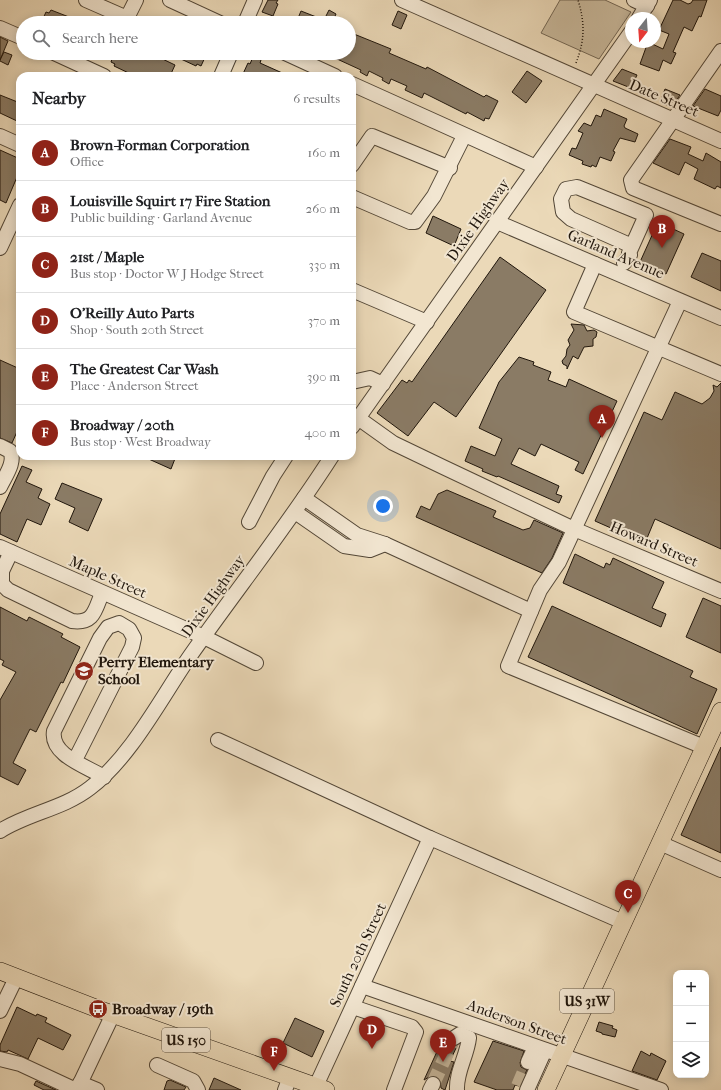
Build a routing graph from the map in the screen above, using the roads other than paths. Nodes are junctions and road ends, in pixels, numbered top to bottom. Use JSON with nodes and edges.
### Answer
{"nodes":[{"id":1,"x":86,"y":0,"type":"edge"},
{"id":2,"x":136,"y":0,"type":"edge"},
{"id":3,"x":170,"y":0,"type":"edge"},
{"id":4,"x":255,"y":0,"type":"edge"},
{"id":5,"x":402,"y":0,"type":"edge"},
{"id":6,"x":644,"y":2,"type":"edge"},
{"id":7,"x":641,"y":12,"type":"edge"},
{"id":8,"x":124,"y":16,"type":"edge"},
{"id":9,"x":134,"y":16,"type":"edge"},
{"id":10,"x":205,"y":16,"type":"edge"},
{"id":11,"x":248,"y":16,"type":"edge"},
{"id":12,"x":0,"y":28,"type":"edge"},
{"id":13,"x":16,"y":35,"type":"edge"},
{"id":14,"x":625,"y":41,"type":"edge"},
{"id":15,"x":720,"y":54,"type":"edge"},
{"id":16,"x":69,"y":60,"type":"edge"},
{"id":17,"x":228,"y":60,"type":"edge"},
{"id":18,"x":300,"y":60,"type":"edge"},
{"id":19,"x":95,"y":72,"type":"edge"},
{"id":20,"x":223,"y":72,"type":"edge"},
{"id":21,"x":326,"y":72,"type":"edge"},
{"id":22,"x":356,"y":86,"type":"edge"},
{"id":23,"x":593,"y":86,"type":"junction"},
{"id":24,"x":673,"y":120,"type":"junction"},
{"id":25,"x":0,"y":136,"type":"edge"},
{"id":26,"x":464,"y":136,"type":"junction"},
{"id":27,"x":721,"y":141,"type":"edge"},
{"id":28,"x":16,"y":143,"type":"edge"},
{"id":29,"x":356,"y":159,"type":"edge"},
{"id":30,"x":536,"y":167,"type":"junction"},
{"id":31,"x":450,"y":168,"type":"junction"},
{"id":32,"x":356,"y":199,"type":"edge"},
{"id":33,"x":16,"y":214,"type":"edge"},
{"id":34,"x":497,"y":222,"type":"junction"},
{"id":35,"x":721,"y":224,"type":"edge"},
{"id":36,"x":0,"y":248,"type":"edge"},
{"id":37,"x":626,"y":259,"type":"junction"},
{"id":38,"x":595,"y":264,"type":"junction"},
{"id":39,"x":356,"y":292,"type":"edge"},
{"id":40,"x":680,"y":300,"type":"junction"},
{"id":41,"x":721,"y":318,"type":"edge"},
{"id":42,"x":427,"y":322,"type":"junction"},
{"id":43,"x":658,"y":347,"type":"junction"},
{"id":44,"x":721,"y":374,"type":"edge"},
{"id":45,"x":356,"y":381,"type":"edge"},
{"id":46,"x":383,"y":384,"type":"junction"},
{"id":47,"x":356,"y":422,"type":"edge"},
{"id":48,"x":356,"y":424,"type":"edge"},
{"id":49,"x":0,"y":446,"type":"edge"},
{"id":50,"x":283,"y":460,"type":"edge"},
{"id":51,"x":329,"y":460,"type":"edge"},
{"id":52,"x":0,"y":487,"type":"edge"},
{"id":53,"x":304,"y":498,"type":"junction"},
{"id":54,"x":295,"y":512,"type":"junction"},
{"id":55,"x":249,"y":522,"type":"dead end"},
{"id":56,"x":574,"y":529,"type":"junction"},
{"id":57,"x":384,"y":544,"type":"junction"},
{"id":58,"x":5,"y":549,"type":"edge"},
{"id":59,"x":721,"y":591,"type":"edge"},
{"id":60,"x":102,"y":593,"type":"junction"},
{"id":61,"x":531,"y":611,"type":"junction"},
{"id":62,"x":204,"y":637,"type":"junction"},
{"id":63,"x":256,"y":663,"type":"dead end"},
{"id":64,"x":721,"y":711,"type":"edge"},
{"id":65,"x":218,"y":740,"type":"dead end"},
{"id":66,"x":704,"y":747,"type":"junction"},
{"id":67,"x":75,"y":760,"type":"junction"},
{"id":68,"x":104,"y":777,"type":"junction"},
{"id":69,"x":0,"y":831,"type":"edge"},
{"id":70,"x":430,"y":838,"type":"junction"},
{"id":71,"x":660,"y":843,"type":"junction"},
{"id":72,"x":721,"y":870,"type":"edge"},
{"id":73,"x":623,"y":922,"type":"junction"},
{"id":74,"x":0,"y":972,"type":"edge"},
{"id":75,"x":16,"y":978,"type":"junction"},
{"id":76,"x":362,"y":986,"type":"junction"},
{"id":77,"x":352,"y":1007,"type":"junction"},
{"id":78,"x":0,"y":1011,"type":"edge"},
{"id":79,"x":113,"y":1014,"type":"junction"},
{"id":80,"x":454,"y":1038,"type":"dead end"},
{"id":81,"x":540,"y":1048,"type":"junction"},
{"id":82,"x":562,"y":1056,"type":"junction"},
{"id":83,"x":0,"y":1059,"type":"edge"},
{"id":84,"x":531,"y":1062,"type":"tunnel mouth"},
{"id":85,"x":158,"y":1065,"type":"dead end"},
{"id":86,"x":287,"y":1084,"type":"edge"},
{"id":87,"x":78,"y":1088,"type":"edge"},
{"id":88,"x":321,"y":1088,"type":"edge"},
{"id":89,"x":521,"y":1089,"type":"edge"},
{"id":90,"x":657,"y":1089,"type":"edge"},
{"id":91,"x":97,"y":1090,"type":"edge"},
{"id":92,"x":198,"y":1090,"type":"edge"},
{"id":93,"x":395,"y":1090,"type":"edge"},
{"id":94,"x":457,"y":1090,"type":"edge"},
{"id":95,"x":546,"y":1090,"type":"edge"}],
"edges":[{"from":1,"to":8,"type":"street"},
{"from":2,"to":9,"type":"street"},
{"from":3,"to":10,"type":"street"},
{"from":4,"to":11,"type":"street"},
{"from":5,"to":23,"type":"street","name":"Date Street"},
{"from":6,"to":7,"type":"street"},
{"from":12,"to":13,"type":"street"},
{"from":14,"to":23,"type":"street","name":"Dixie Highway"},
{"from":15,"to":24,"type":"street"},
{"from":16,"to":19,"type":"street"},
{"from":17,"to":20,"type":"street"},
{"from":18,"to":21,"type":"street"},
{"from":22,"to":26,"type":"street"},
{"from":23,"to":24,"type":"street","name":"Date Street"},
{"from":23,"to":30,"type":"street","name":"Dixie Highway"},
{"from":24,"to":27,"type":"street","name":"Date Street"},
{"from":24,"to":35,"type":"street"},
{"from":25,"to":28,"type":"street"},
{"from":26,"to":30,"type":"street"},
{"from":26,"to":31,"type":"street"},
{"from":29,"to":31,"type":"street"},
{"from":30,"to":34,"type":"street","name":"Dixie Highway"},
{"from":31,"to":32,"type":"street"},
{"from":33,"to":36,"type":"street"},
{"from":34,"to":38,"type":"street","name":"Garland Avenue"},
{"from":34,"to":42,"type":"street","name":"Dixie Highway"},
{"from":37,"to":37,"type":"street"},
{"from":37,"to":38,"type":"street","name":"Garland Avenue"},
{"from":37,"to":40,"type":"street","name":"Garland Avenue"},
{"from":38,"to":43,"type":"street"},
{"from":39,"to":42,"type":"street"},
{"from":40,"to":41,"type":"street","name":"Garland Avenue"},
{"from":40,"to":43,"type":"street"},
{"from":42,"to":46,"type":"street","name":"Dixie Highway"},
{"from":43,"to":44,"type":"street"},
{"from":43,"to":56,"type":"street"},
{"from":45,"to":46,"type":"street"},
{"from":46,"to":47,"type":"street","name":"Dixie Highway"},
{"from":48,"to":56,"type":"street","name":"Howard Street"},
{"from":49,"to":52,"type":"street"},
{"from":50,"to":55,"type":"street"},
{"from":51,"to":53,"type":"street","name":"Dixie Highway"},
{"from":53,"to":54,"type":"street","name":"Dixie Highway"},
{"from":53,"to":57,"type":"street"},
{"from":54,"to":57,"type":"street"},
{"from":54,"to":62,"type":"street","name":"Dixie Highway"},
{"from":56,"to":59,"type":"street","name":"Howard Street"},
{"from":56,"to":61,"type":"street"},
{"from":57,"to":61,"type":"street"},
{"from":58,"to":60,"type":"street","name":"Maple Street"},
{"from":58,"to":60,"type":"street"},
{"from":60,"to":62,"type":"street","name":"Maple Street"},
{"from":61,"to":66,"type":"street"},
{"from":62,"to":63,"type":"street","name":"Maple Street"},
{"from":62,"to":68,"type":"street","name":"Dixie Highway"},
{"from":64,"to":66,"type":"main road","number":"US 31W"},
{"from":65,"to":70,"type":"street"},
{"from":66,"to":71,"type":"main road","number":"US 31W"},
{"from":67,"to":67,"type":"street"},
{"from":67,"to":68,"type":"street"},
{"from":68,"to":69,"type":"street","name":"Dixie Highway"},
{"from":70,"to":73,"type":"street"},
{"from":70,"to":76,"type":"street","name":"South 20th Street"},
{"from":71,"to":72,"type":"street"},
{"from":71,"to":73,"type":"main road","number":"US 31W"},
{"from":73,"to":82,"type":"main road","number":"US 31W"},
{"from":74,"to":75,"type":"main road","number":"US 150"},
{"from":75,"to":78,"type":"street"},
{"from":75,"to":79,"type":"main road","number":"US 150"},
{"from":76,"to":77,"type":"street","name":"South 20th Street"},
{"from":76,"to":81,"type":"street","name":"Anderson Street"},
{"from":77,"to":88,"type":"street","name":"South 20th Street"},
{"from":77,"to":93,"type":"street"},
{"from":79,"to":86,"type":"main road","number":"US 150"},
{"from":79,"to":87,"type":"street"},
{"from":80,"to":94,"type":"street"},
{"from":81,"to":82,"type":"street","name":"Anderson Street"},
{"from":81,"to":84,"type":"street"},
{"from":81,"to":89,"type":"street"},
{"from":82,"to":90,"type":"street","name":"Anderson Street"},
{"from":82,"to":95,"type":"main road","number":"US 31W"},
{"from":83,"to":87,"type":"street"},
{"from":85,"to":92,"type":"street"},
{"from":86,"to":88,"type":"main road","number":"US 150"},
{"from":87,"to":91,"type":"street"}]}
